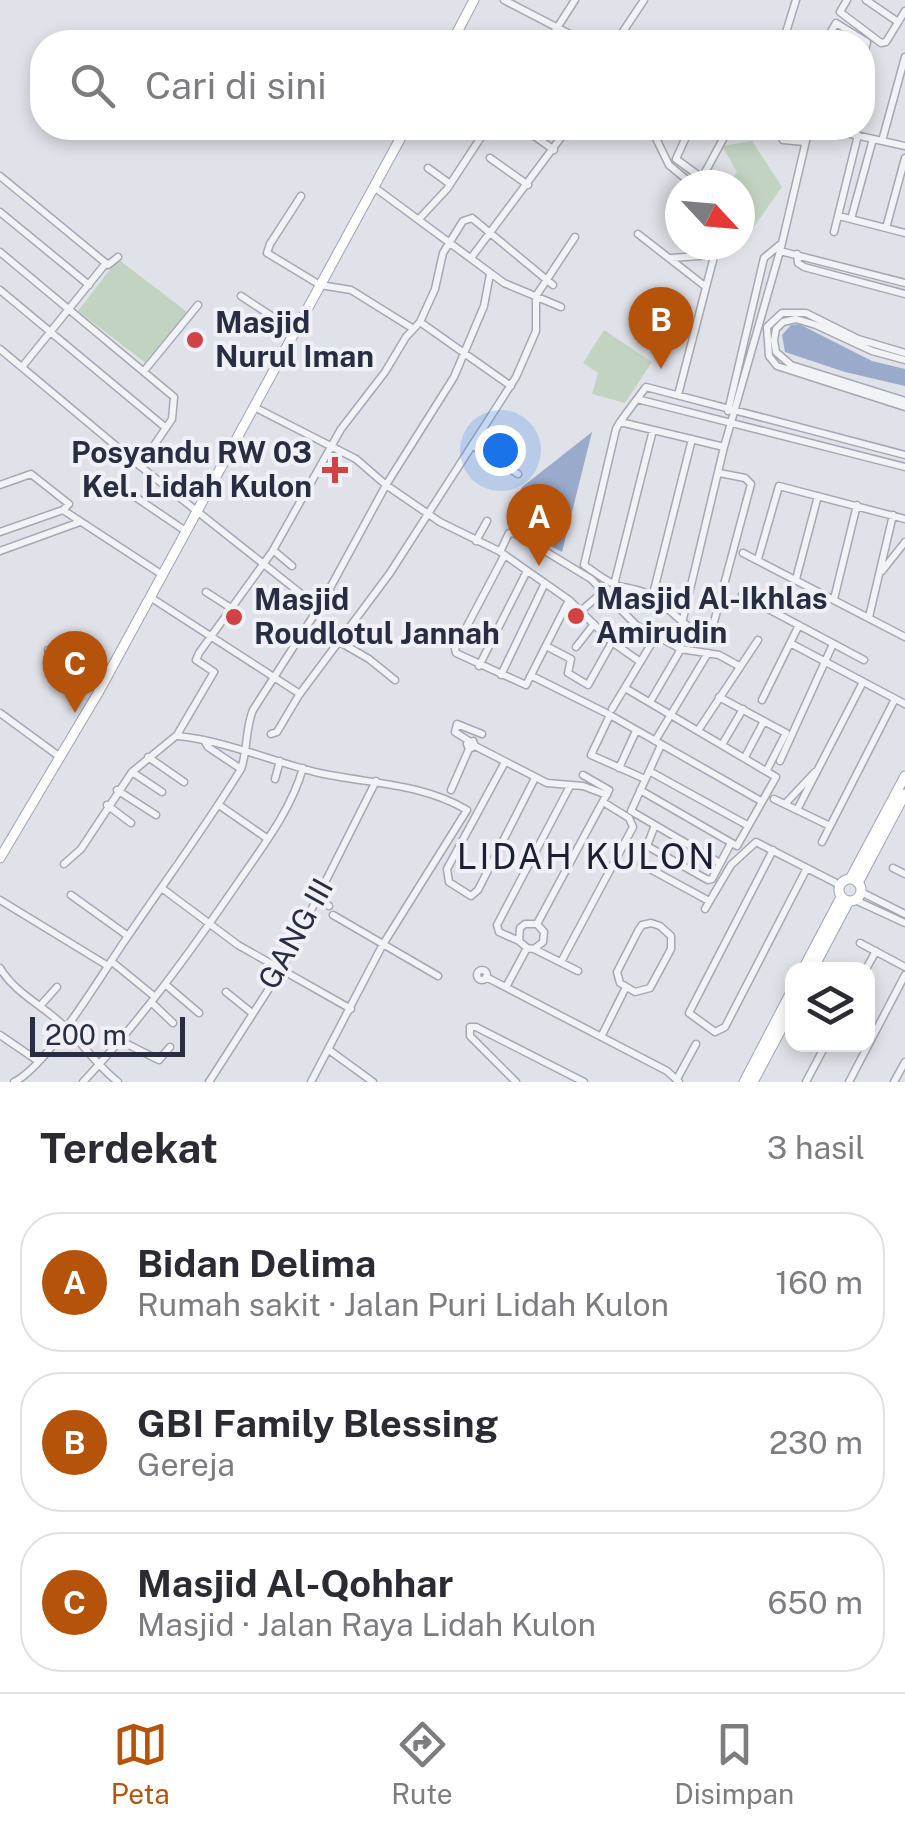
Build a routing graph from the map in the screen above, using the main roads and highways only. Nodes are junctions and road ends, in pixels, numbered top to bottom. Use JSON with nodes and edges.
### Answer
{"nodes":[{"id":1,"x":474,"y":0,"type":"edge"},
{"id":2,"x":458,"y":30,"type":"edge"},
{"id":3,"x":399,"y":140,"type":"edge"},
{"id":4,"x":905,"y":776,"type":"edge"},
{"id":5,"x":905,"y":794,"type":"edge"},
{"id":6,"x":0,"y":858,"type":"edge"},
{"id":7,"x":840,"y":885,"type":"road end"},
{"id":8,"x":853,"y":892,"type":"junction"},
{"id":9,"x":808,"y":962,"type":"edge"},
{"id":10,"x":817,"y":962,"type":"edge"},
{"id":11,"x":785,"y":1003,"type":"edge"},
{"id":12,"x":785,"y":1022,"type":"edge"},
{"id":13,"x":744,"y":1082,"type":"edge"},
{"id":14,"x":754,"y":1082,"type":"edge"}],
"edges":[{"from":1,"to":2,"type":"main road"},
{"from":3,"to":6,"type":"main road"},
{"from":4,"to":8,"type":"main road"},
{"from":5,"to":8,"type":"main road"},
{"from":7,"to":8,"type":"main road"},
{"from":8,"to":9,"type":"main road"},
{"from":8,"to":10,"type":"main road"},
{"from":11,"to":13,"type":"main road"},
{"from":12,"to":14,"type":"main road"}]}
